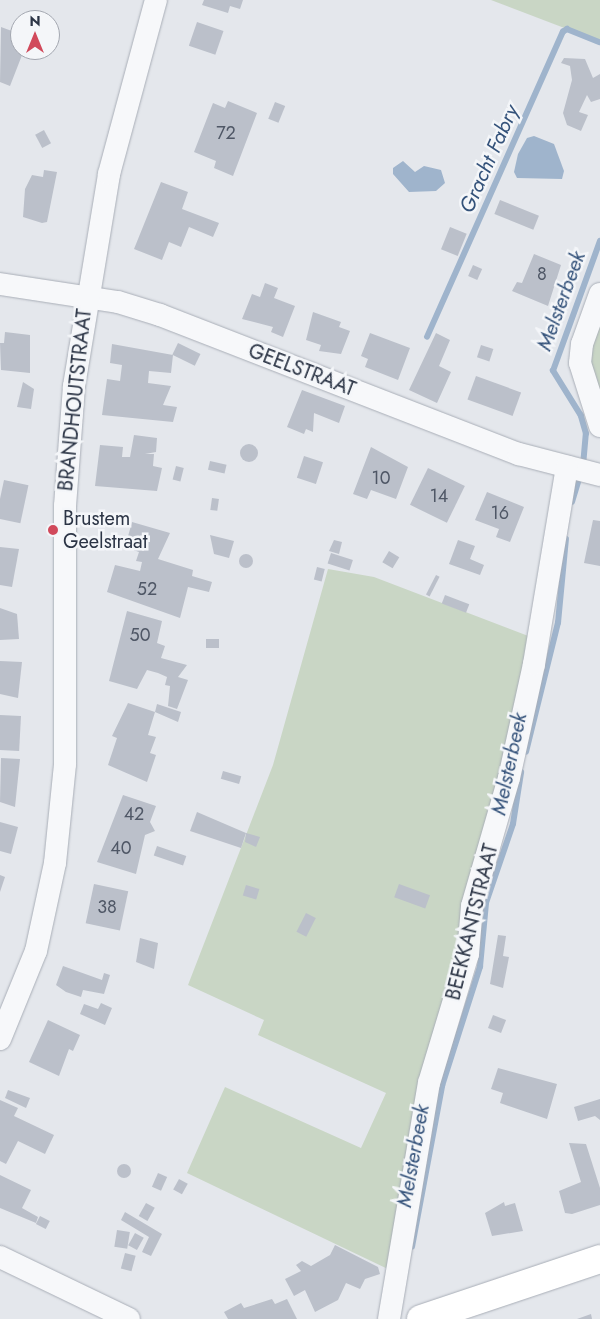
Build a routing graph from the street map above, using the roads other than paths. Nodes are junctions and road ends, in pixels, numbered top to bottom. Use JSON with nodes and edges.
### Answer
{"nodes":[{"id":1,"x":156,"y":0,"type":"edge"},
{"id":2,"x":0,"y":284,"type":"edge"},
{"id":3,"x":600,"y":294,"type":"edge"},
{"id":4,"x":86,"y":298,"type":"junction"},
{"id":5,"x":600,"y":426,"type":"edge"},
{"id":6,"x":583,"y":471,"type":"edge"},
{"id":7,"x":0,"y":1039,"type":"edge"},
{"id":8,"x":0,"y":1257,"type":"edge"},
{"id":9,"x":600,"y":1259,"type":"edge"},
{"id":10,"x":129,"y":1319,"type":"edge"},
{"id":11,"x":389,"y":1319,"type":"edge"},
{"id":12,"x":421,"y":1319,"type":"edge"}],
"edges":[{"from":1,"to":4,"type":"street","name":"BRANDHOUTSTRAAT"},
{"from":2,"to":4,"type":"street","name":"GEELSTRAAT"},
{"from":3,"to":5,"type":"street"},
{"from":4,"to":6,"type":"street","name":"GEELSTRAAT"},
{"from":4,"to":7,"type":"street","name":"BRANDHOUTSTRAAT"},
{"from":6,"to":11,"type":"street","name":"BEEKKANTSTRAAT"},
{"from":8,"to":10,"type":"street"},
{"from":9,"to":12,"type":"main road"}]}
